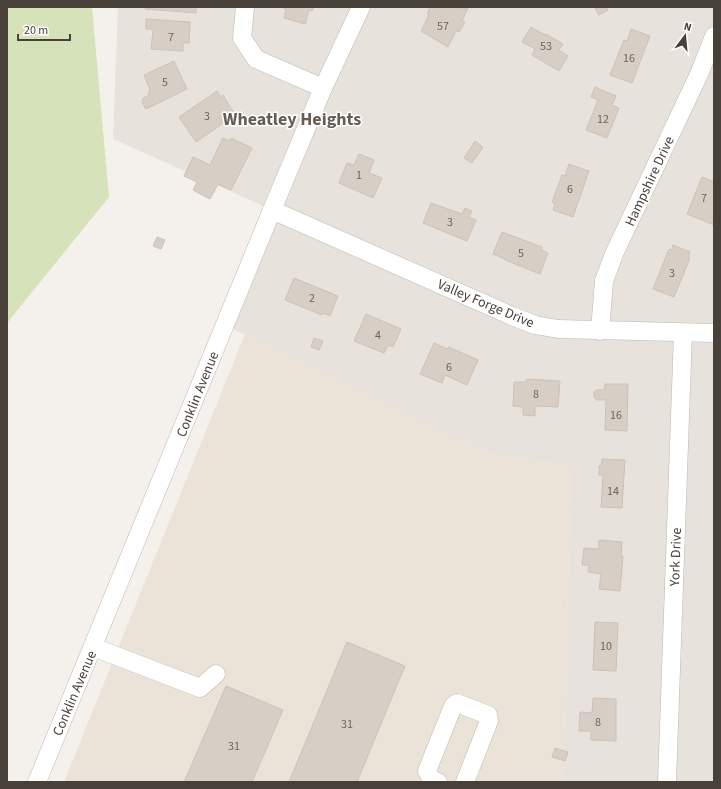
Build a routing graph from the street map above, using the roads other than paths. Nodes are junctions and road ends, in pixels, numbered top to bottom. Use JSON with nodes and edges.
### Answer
{"nodes":[{"id":1,"x":245,"y":7,"type":"edge"},
{"id":2,"x":361,"y":7,"type":"edge"},
{"id":3,"x":714,"y":36,"type":"edge"},
{"id":4,"x":323,"y":88,"type":"junction"},
{"id":5,"x":272,"y":210,"type":"junction"},
{"id":6,"x":600,"y":331,"type":"junction"},
{"id":7,"x":683,"y":333,"type":"junction"},
{"id":8,"x":714,"y":334,"type":"edge"},
{"id":9,"x":93,"y":647,"type":"junction"},
{"id":10,"x":216,"y":674,"type":"dead end"},
{"id":11,"x":434,"y":781,"type":"edge"},
{"id":12,"x":37,"y":782,"type":"edge"},
{"id":13,"x":465,"y":782,"type":"edge"},
{"id":14,"x":667,"y":782,"type":"edge"}],
"edges":[{"from":1,"to":4,"type":"street"},
{"from":2,"to":4,"type":"street","name":"Conklin Avenue"},
{"from":3,"to":6,"type":"street","name":"Hampshire Drive"},
{"from":4,"to":5,"type":"street","name":"Conklin Avenue"},
{"from":5,"to":6,"type":"street","name":"Valley Forge Drive"},
{"from":5,"to":9,"type":"street","name":"Conklin Avenue"},
{"from":6,"to":7,"type":"street","name":"Valley Forge Drive"},
{"from":7,"to":8,"type":"street","name":"Valley Forge Drive"},
{"from":7,"to":14,"type":"street","name":"York Drive"},
{"from":9,"to":10,"type":"street"},
{"from":9,"to":12,"type":"street","name":"Conklin Avenue"},
{"from":11,"to":13,"type":"street"}]}
